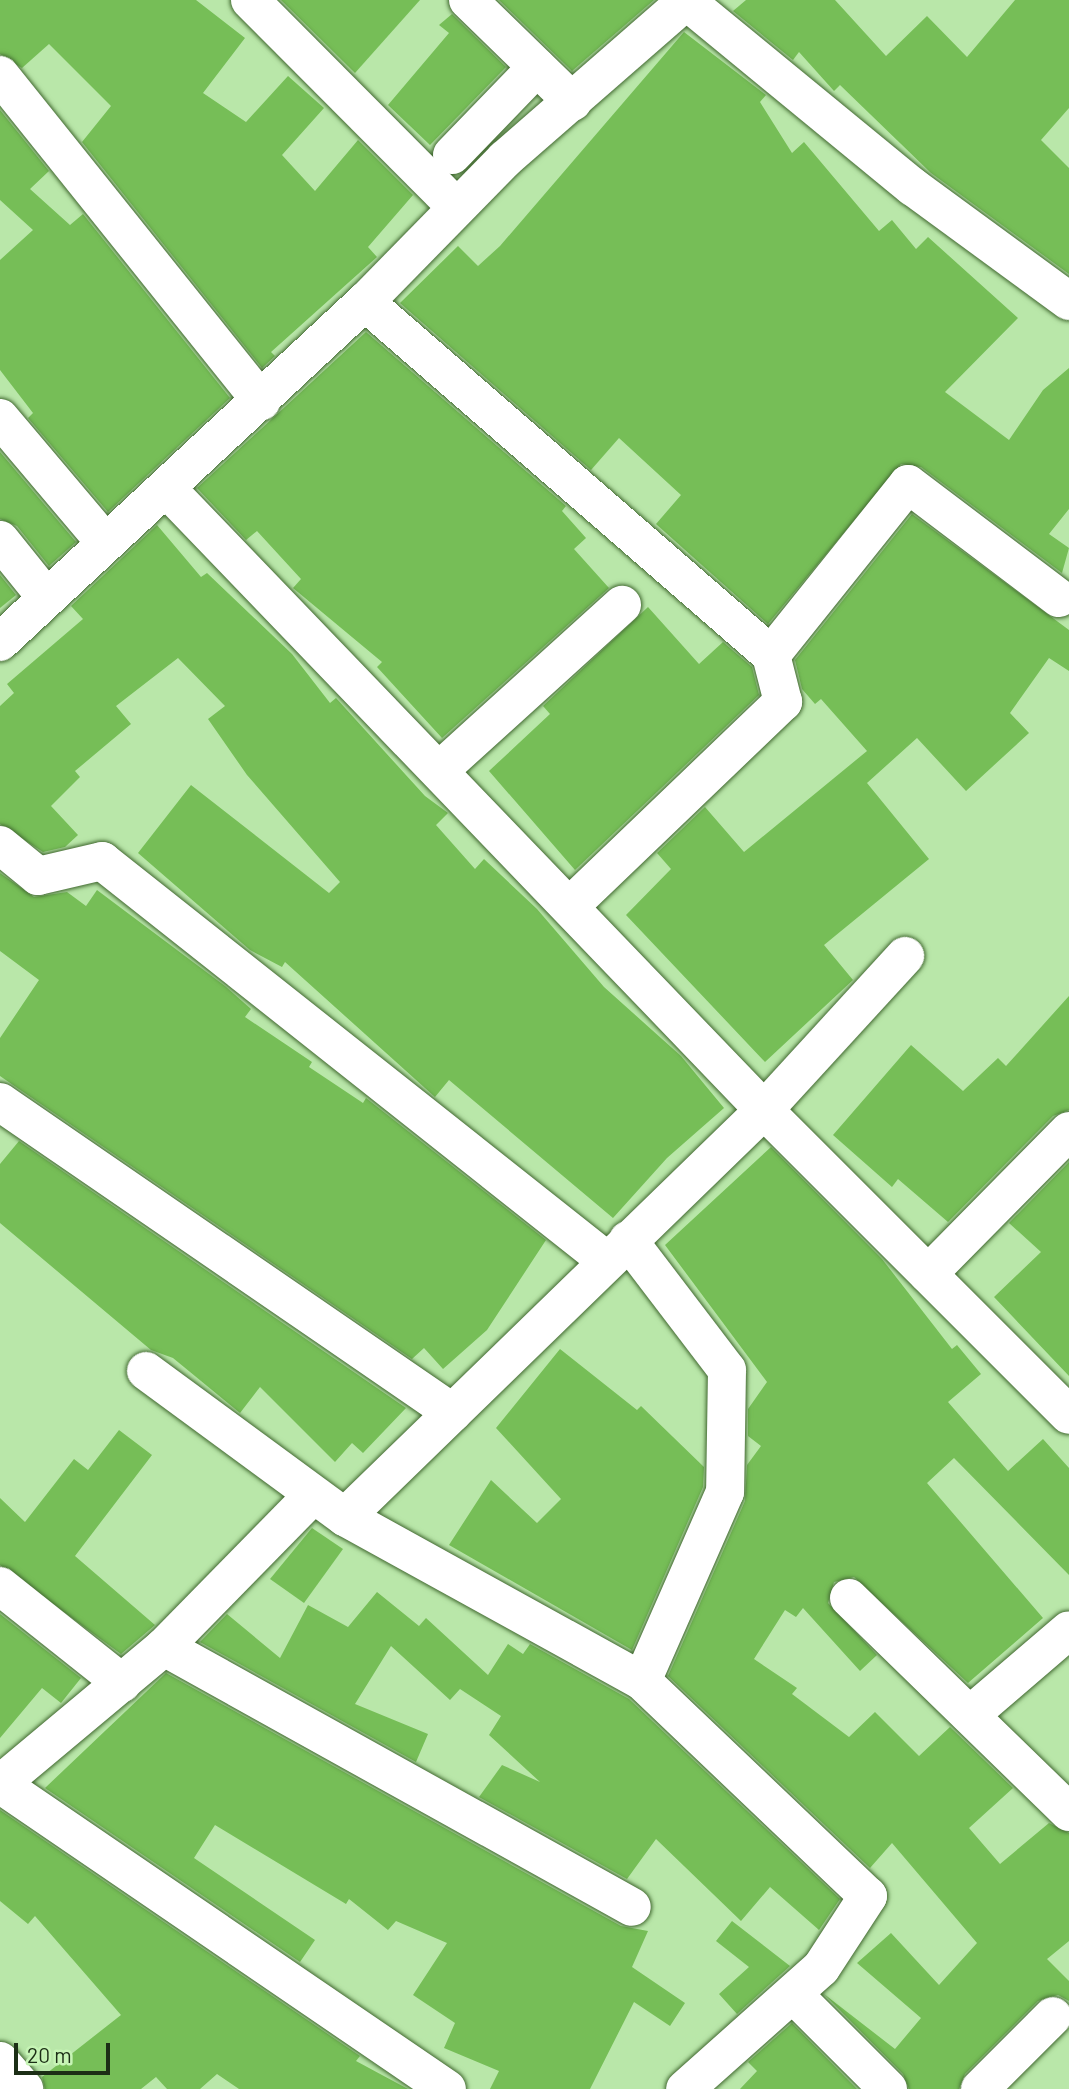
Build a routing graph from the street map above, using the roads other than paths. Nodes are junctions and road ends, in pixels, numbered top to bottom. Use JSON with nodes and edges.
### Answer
{"nodes":[{"id":1,"x":250,"y":0,"type":"edge"},
{"id":2,"x":468,"y":0,"type":"edge"},
{"id":3,"x":686,"y":0,"type":"edge"},
{"id":4,"x":537,"y":67,"type":"junction"},
{"id":5,"x":0,"y":75,"type":"edge"},
{"id":6,"x":573,"y":102,"type":"junction"},
{"id":7,"x":452,"y":155,"type":"dead end"},
{"id":8,"x":457,"y":208,"type":"junction"},
{"id":9,"x":1069,"y":301,"type":"edge"},
{"id":10,"x":365,"y":302,"type":"junction"},
{"id":11,"x":261,"y":401,"type":"junction"},
{"id":12,"x":0,"y":418,"type":"edge"},
{"id":13,"x":168,"y":489,"type":"junction"},
{"id":14,"x":0,"y":540,"type":"edge"},
{"id":15,"x":104,"y":541,"type":"junction"},
{"id":16,"x":1066,"y":594,"type":"edge"},
{"id":17,"x":46,"y":597,"type":"junction"},
{"id":18,"x":622,"y":605,"type":"dead end"},
{"id":19,"x":0,"y":642,"type":"edge"},
{"id":20,"x":771,"y":655,"type":"junction"},
{"id":21,"x":442,"y":768,"type":"junction"},
{"id":22,"x":0,"y":845,"type":"edge"},
{"id":23,"x":571,"y":905,"type":"junction"},
{"id":24,"x":905,"y":956,"type":"dead end"},
{"id":25,"x":0,"y":1102,"type":"edge"},
{"id":26,"x":764,"y":1110,"type":"junction"},
{"id":27,"x":1069,"y":1131,"type":"edge"},
{"id":28,"x":618,"y":1251,"type":"junction"},
{"id":29,"x":928,"y":1274,"type":"junction"},
{"id":30,"x":145,"y":1371,"type":"dead end"},
{"id":31,"x":453,"y":1413,"type":"junction"},
{"id":32,"x":1069,"y":1415,"type":"edge"},
{"id":33,"x":312,"y":1496,"type":"junction"},
{"id":34,"x":345,"y":1517,"type":"junction"},
{"id":35,"x":0,"y":1586,"type":"edge"},
{"id":36,"x":849,"y":1598,"type":"dead end"},
{"id":37,"x":1069,"y":1630,"type":"edge"},
{"id":38,"x":164,"y":1647,"type":"junction"},
{"id":39,"x":642,"y":1681,"type":"junction"},
{"id":40,"x":122,"y":1683,"type":"junction"},
{"id":41,"x":970,"y":1714,"type":"junction"},
{"id":42,"x":0,"y":1784,"type":"edge"},
{"id":43,"x":1069,"y":1812,"type":"edge"},
{"id":44,"x":632,"y":1907,"type":"dead end"},
{"id":45,"x":794,"y":1995,"type":"junction"},
{"id":46,"x":1053,"y":2015,"type":"dead end"},
{"id":47,"x":0,"y":2060,"type":"edge"},
{"id":48,"x":24,"y":2089,"type":"edge"},
{"id":49,"x":447,"y":2089,"type":"edge"},
{"id":50,"x":685,"y":2089,"type":"edge"},
{"id":51,"x":888,"y":2089,"type":"edge"},
{"id":52,"x":980,"y":2089,"type":"edge"}],
"edges":[{"from":1,"to":8,"type":"street"},
{"from":2,"to":4,"type":"street"},
{"from":3,"to":6,"type":"street"},
{"from":3,"to":9,"type":"street"},
{"from":4,"to":6,"type":"street"},
{"from":4,"to":7,"type":"street"},
{"from":5,"to":11,"type":"street"},
{"from":6,"to":8,"type":"street"},
{"from":8,"to":10,"type":"street"},
{"from":10,"to":11,"type":"street"},
{"from":10,"to":20,"type":"street"},
{"from":11,"to":13,"type":"street"},
{"from":12,"to":15,"type":"street"},
{"from":13,"to":15,"type":"street"},
{"from":13,"to":21,"type":"street"},
{"from":14,"to":17,"type":"street"},
{"from":15,"to":17,"type":"street"},
{"from":16,"to":20,"type":"street"},
{"from":17,"to":19,"type":"street"},
{"from":18,"to":21,"type":"street"},
{"from":20,"to":23,"type":"street"},
{"from":21,"to":23,"type":"street"},
{"from":22,"to":28,"type":"street"},
{"from":23,"to":26,"type":"street"},
{"from":24,"to":26,"type":"street"},
{"from":25,"to":31,"type":"street"},
{"from":26,"to":28,"type":"street"},
{"from":26,"to":29,"type":"street"},
{"from":27,"to":29,"type":"street"},
{"from":28,"to":31,"type":"street"},
{"from":28,"to":39,"type":"street"},
{"from":29,"to":32,"type":"street"},
{"from":30,"to":33,"type":"street"},
{"from":31,"to":34,"type":"street"},
{"from":33,"to":34,"type":"street"},
{"from":33,"to":38,"type":"street"},
{"from":34,"to":39,"type":"street"},
{"from":35,"to":40,"type":"street"},
{"from":36,"to":41,"type":"street"},
{"from":37,"to":41,"type":"street"},
{"from":38,"to":40,"type":"street"},
{"from":38,"to":44,"type":"street"},
{"from":39,"to":45,"type":"street"},
{"from":40,"to":42,"type":"street"},
{"from":41,"to":43,"type":"street"},
{"from":42,"to":49,"type":"street"},
{"from":45,"to":50,"type":"street"},
{"from":45,"to":51,"type":"street"},
{"from":46,"to":52,"type":"street"},
{"from":47,"to":48,"type":"street"}]}
